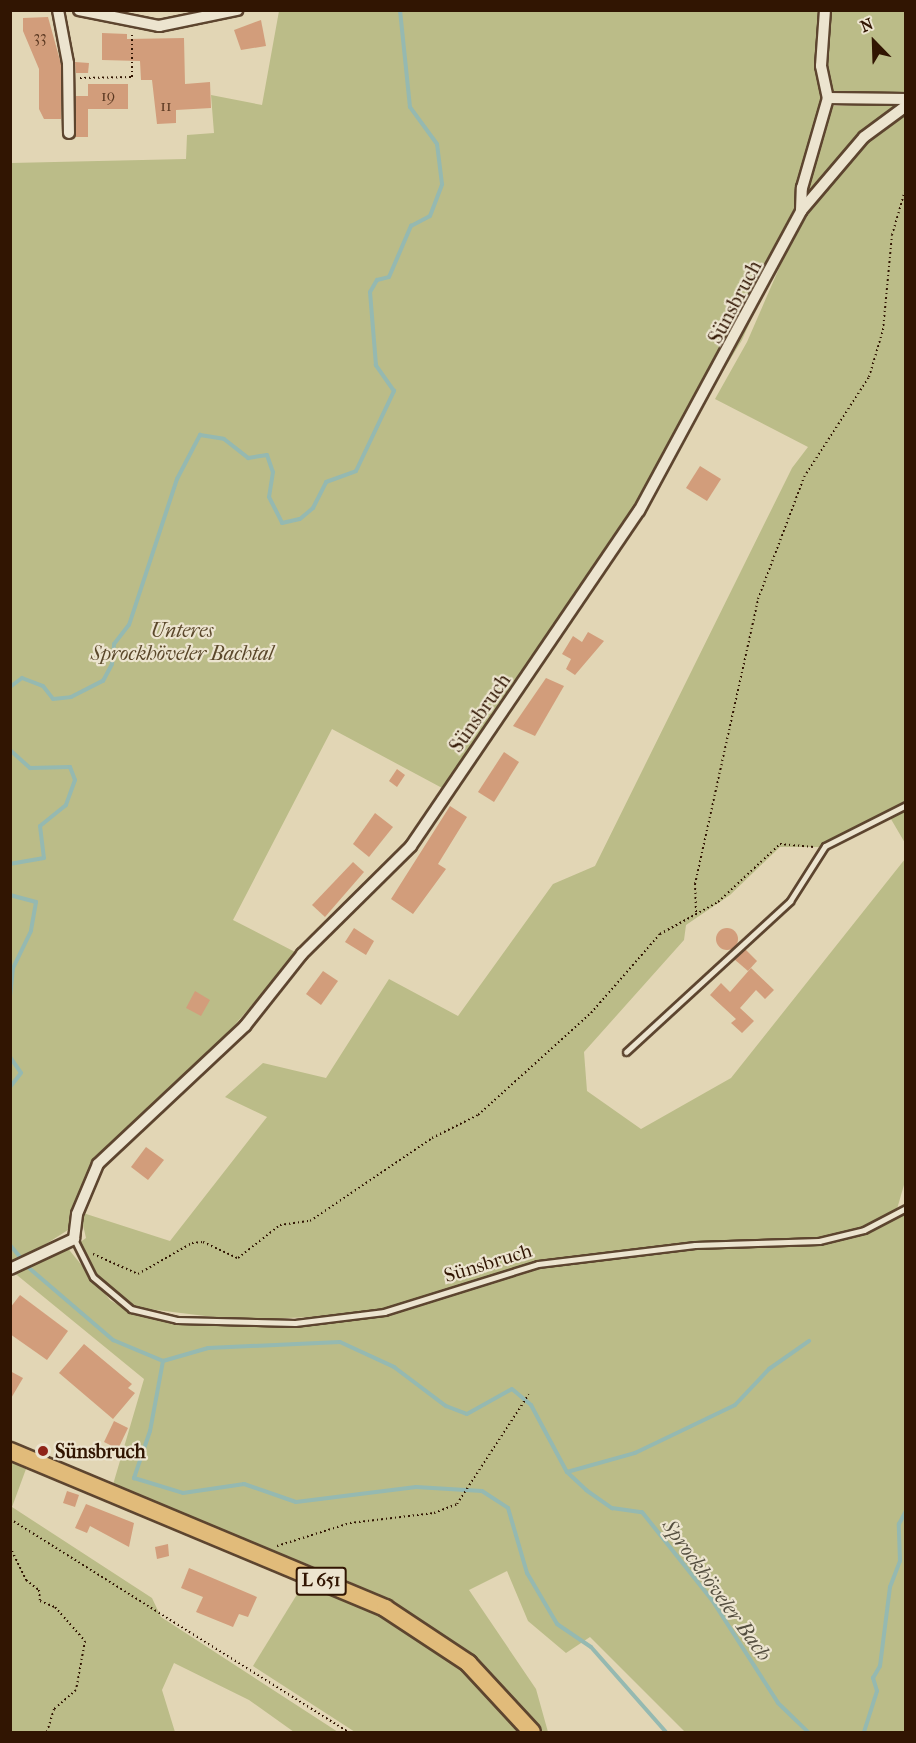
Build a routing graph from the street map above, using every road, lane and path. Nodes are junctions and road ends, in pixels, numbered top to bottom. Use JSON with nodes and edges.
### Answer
{"nodes":[{"id":1,"x":58,"y":10,"type":"edge"},
{"id":2,"x":79,"y":10,"type":"edge"},
{"id":3,"x":237,"y":10,"type":"edge"},
{"id":4,"x":825,"y":10,"type":"edge"},
{"id":5,"x":216,"y":14,"type":"edge"},
{"id":6,"x":132,"y":23,"type":"junction"},
{"id":7,"x":69,"y":78,"type":"junction"},
{"id":8,"x":828,"y":98,"type":"junction"},
{"id":9,"x":906,"y":99,"type":"edge"},
{"id":10,"x":906,"y":106,"type":"edge"},
{"id":11,"x":69,"y":133,"type":"dead end"},
{"id":12,"x":906,"y":187,"type":"edge"},
{"id":13,"x":801,"y":211,"type":"junction"},
{"id":14,"x":906,"y":805,"type":"edge"},
{"id":15,"x":825,"y":846,"type":"junction"},
{"id":16,"x":696,"y":912,"type":"junction"},
{"id":17,"x":626,"y":1052,"type":"dead end"},
{"id":18,"x":906,"y":1208,"type":"edge"},
{"id":19,"x":74,"y":1240,"type":"junction"},
{"id":20,"x":14,"y":1267,"type":"edge"},
{"id":21,"x":529,"y":1394,"type":"dead end"},
{"id":22,"x":10,"y":1451,"type":"edge"},
{"id":23,"x":10,"y":1519,"type":"edge"},
{"id":24,"x":10,"y":1547,"type":"edge"},
{"id":25,"x":258,"y":1556,"type":"junction"},
{"id":26,"x":47,"y":1732,"type":"edge"},
{"id":27,"x":348,"y":1732,"type":"edge"},
{"id":28,"x":532,"y":1732,"type":"edge"}],
"edges":[{"from":1,"to":7,"type":"street"},
{"from":2,"to":6,"type":"street"},
{"from":3,"to":5,"type":"street"},
{"from":4,"to":8,"type":"street"},
{"from":5,"to":6,"type":"street"},
{"from":6,"to":7,"type":"path"},
{"from":7,"to":11,"type":"street"},
{"from":8,"to":9,"type":"street"},
{"from":8,"to":13,"type":"street"},
{"from":10,"to":13,"type":"street","name":"Sünsbruch"},
{"from":12,"to":16,"type":"path"},
{"from":13,"to":19,"type":"street","name":"Sünsbruch"},
{"from":14,"to":15,"type":"lane"},
{"from":15,"to":16,"type":"path"},
{"from":15,"to":17,"type":"lane"},
{"from":16,"to":19,"type":"path"},
{"from":18,"to":19,"type":"lane","name":"Sünsbruch"},
{"from":19,"to":20,"type":"street"},
{"from":21,"to":25,"type":"path"},
{"from":22,"to":25,"type":"main road","number":"L 651"},
{"from":23,"to":27,"type":"path"},
{"from":24,"to":26,"type":"path"},
{"from":25,"to":28,"type":"main road","number":"L 651"}]}
